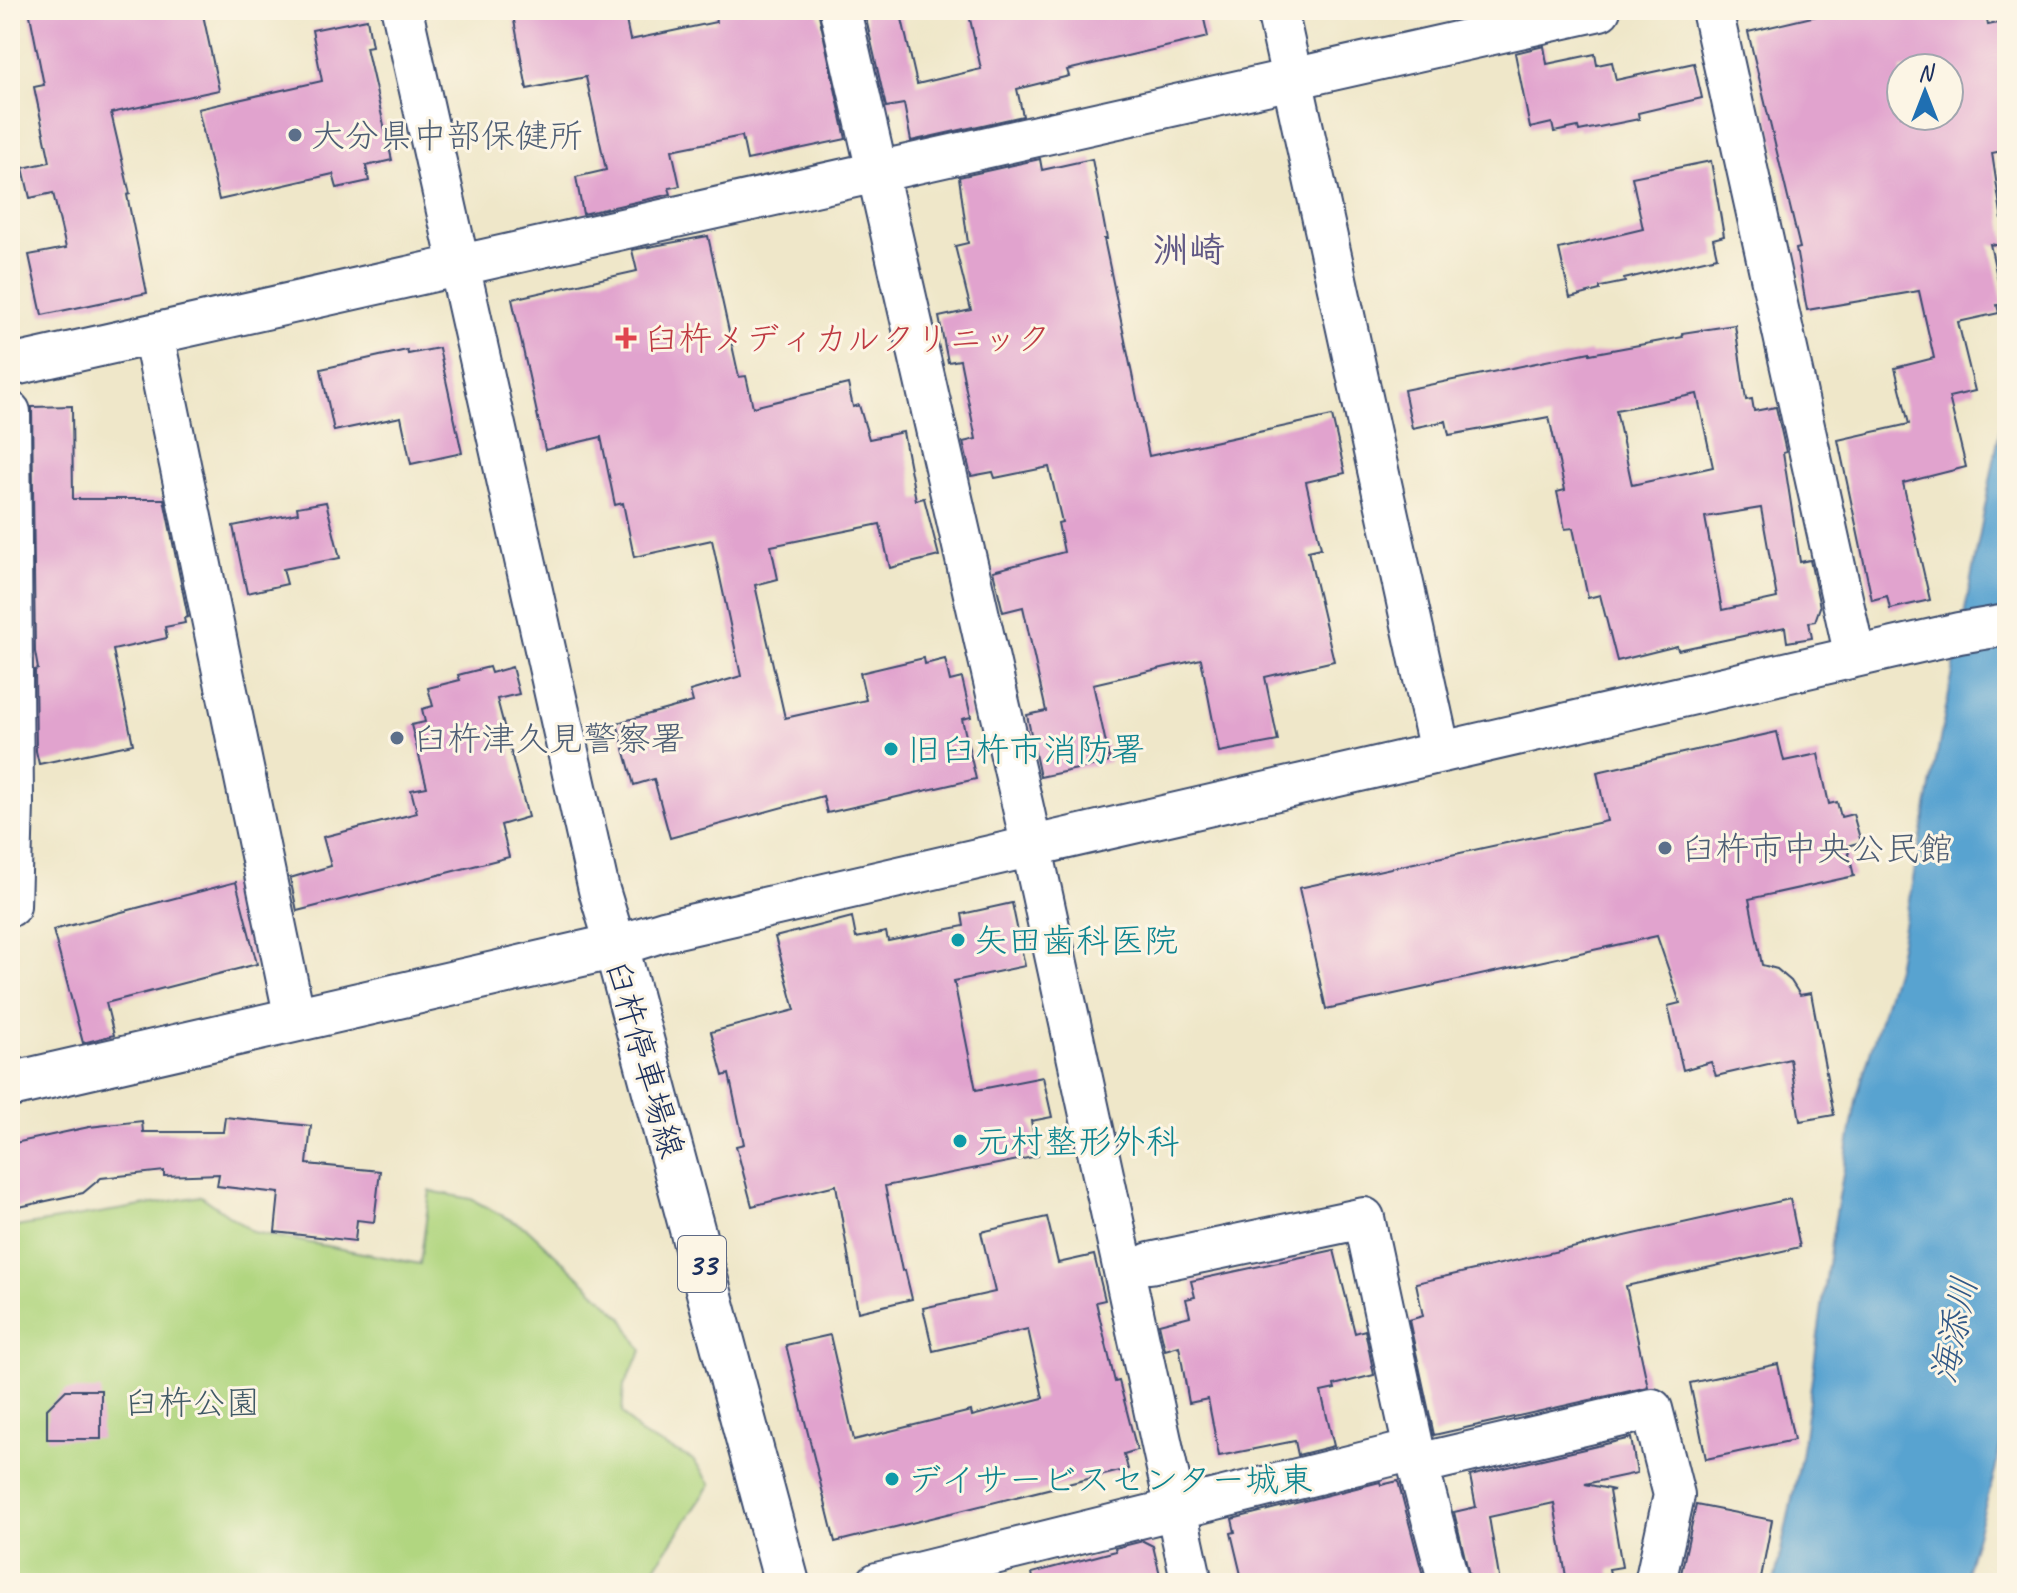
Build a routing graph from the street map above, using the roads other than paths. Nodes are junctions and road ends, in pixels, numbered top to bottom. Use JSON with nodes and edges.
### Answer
{"nodes":[{"id":1,"x":402,"y":10,"type":"edge"},
{"id":2,"x":840,"y":10,"type":"edge"},
{"id":3,"x":1277,"y":10,"type":"edge"},
{"id":4,"x":1600,"y":10,"type":"edge"},
{"id":5,"x":1712,"y":10,"type":"edge"},
{"id":6,"x":1292,"y":79,"type":"junction"},
{"id":7,"x":879,"y":171,"type":"junction"},
{"id":8,"x":459,"y":265,"type":"junction"},
{"id":9,"x":153,"y":334,"type":"junction"},
{"id":10,"x":10,"y":366,"type":"edge"},
{"id":11,"x":10,"y":412,"type":"edge"},
{"id":12,"x":2007,"y":625,"type":"edge"},
{"id":13,"x":1855,"y":657,"type":"junction"},
{"id":14,"x":1440,"y":752,"type":"junction"},
{"id":15,"x":12,"y":803,"type":"edge"},
{"id":16,"x":1030,"y":844,"type":"junction"},
{"id":17,"x":10,"y":906,"type":"edge"},
{"id":18,"x":616,"y":946,"type":"junction"},
{"id":19,"x":295,"y":1019,"type":"junction"},
{"id":20,"x":10,"y":1085,"type":"edge"},
{"id":21,"x":1150,"y":1263,"type":"dead end"},
{"id":22,"x":1416,"y":1457,"type":"junction"},
{"id":23,"x":1176,"y":1509,"type":"junction"},
{"id":24,"x":787,"y":1583,"type":"edge"},
{"id":25,"x":877,"y":1583,"type":"edge"},
{"id":26,"x":1192,"y":1583,"type":"edge"},
{"id":27,"x":1449,"y":1583,"type":"edge"},
{"id":28,"x":1655,"y":1583,"type":"edge"}],
"edges":[{"from":1,"to":8,"type":"street"},
{"from":2,"to":7,"type":"street"},
{"from":3,"to":6,"type":"street"},
{"from":4,"to":6,"type":"street"},
{"from":5,"to":13,"type":"street"},
{"from":6,"to":7,"type":"street"},
{"from":6,"to":14,"type":"street"},
{"from":7,"to":8,"type":"street"},
{"from":7,"to":16,"type":"street"},
{"from":8,"to":9,"type":"street"},
{"from":8,"to":18,"type":"street"},
{"from":9,"to":10,"type":"street"},
{"from":9,"to":19,"type":"street"},
{"from":11,"to":15,"type":"street"},
{"from":12,"to":13,"type":"street"},
{"from":13,"to":14,"type":"street"},
{"from":14,"to":16,"type":"street"},
{"from":15,"to":17,"type":"street"},
{"from":16,"to":18,"type":"street"},
{"from":16,"to":23,"type":"street"},
{"from":18,"to":19,"type":"main road","name":"臼杵停車場線"},
{"from":18,"to":24,"type":"main road","name":"臼杵停車場線","number":"33"},
{"from":19,"to":20,"type":"main road","name":"臼杵停車場線"},
{"from":21,"to":22,"type":"street"},
{"from":22,"to":23,"type":"street"},
{"from":22,"to":27,"type":"street"},
{"from":22,"to":28,"type":"street"},
{"from":23,"to":25,"type":"street"},
{"from":23,"to":26,"type":"street"}]}
